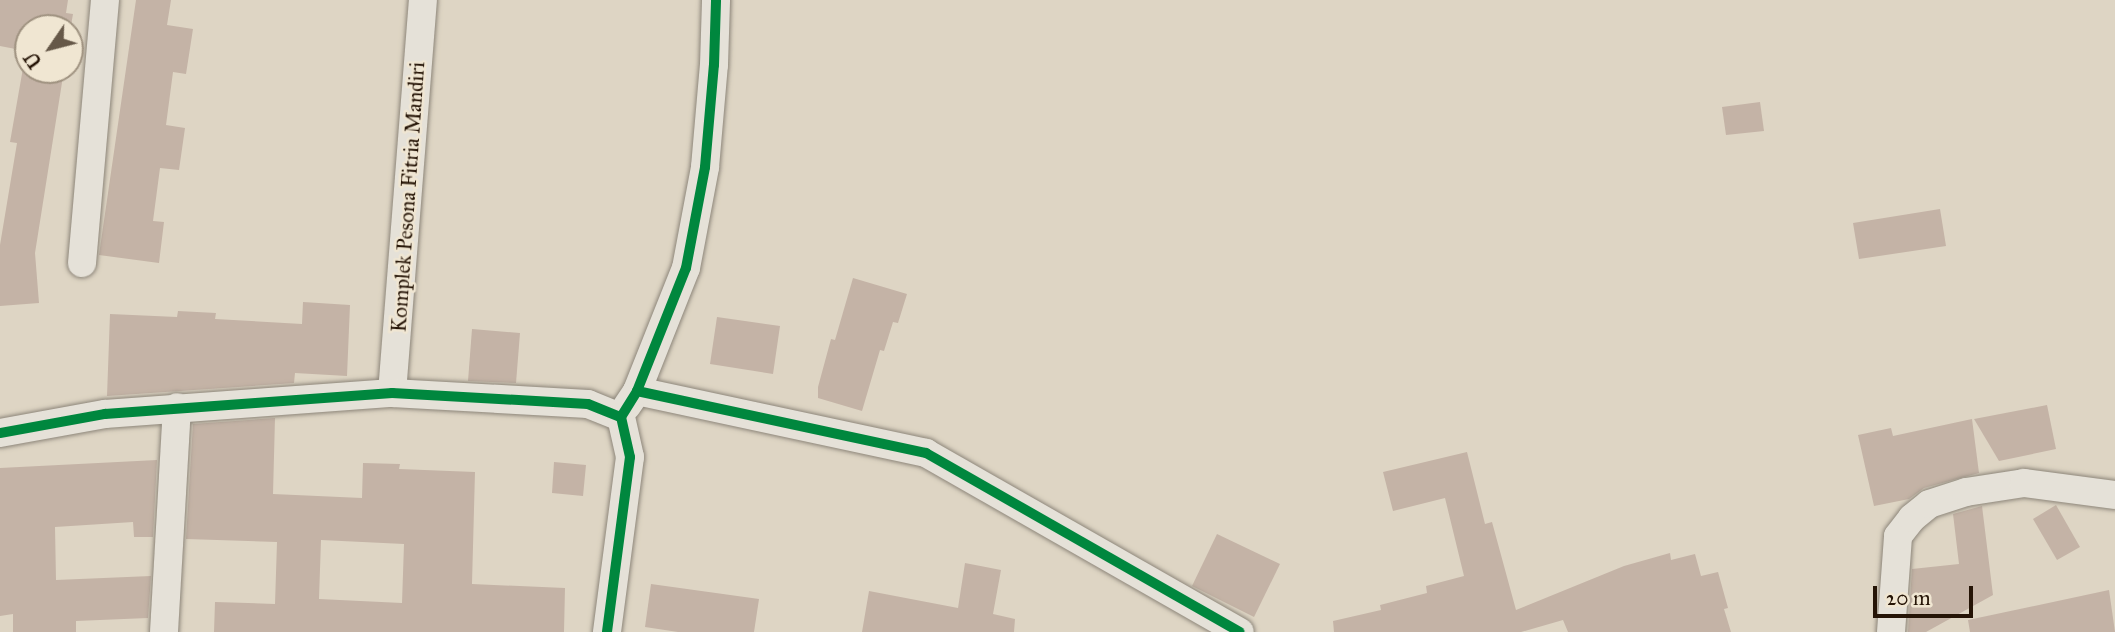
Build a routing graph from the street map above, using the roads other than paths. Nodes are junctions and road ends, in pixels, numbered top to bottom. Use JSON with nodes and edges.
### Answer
{"nodes":[{"id":1,"x":105,"y":0,"type":"edge"},
{"id":2,"x":423,"y":0,"type":"edge"},
{"id":3,"x":716,"y":0,"type":"edge"},
{"id":4,"x":82,"y":263,"type":"dead end"},
{"id":5,"x":637,"y":391,"type":"junction"},
{"id":6,"x":392,"y":393,"type":"junction"},
{"id":7,"x":177,"y":407,"type":"junction"},
{"id":8,"x":621,"y":417,"type":"junction"},
{"id":9,"x":0,"y":433,"type":"edge"},
{"id":10,"x":2115,"y":495,"type":"edge"},
{"id":11,"x":164,"y":632,"type":"edge"},
{"id":12,"x":607,"y":632,"type":"edge"},
{"id":13,"x":1240,"y":632,"type":"edge"},
{"id":14,"x":1891,"y":632,"type":"edge"}],
"edges":[{"from":1,"to":4,"type":"street"},
{"from":2,"to":6,"type":"street","name":"Komplek Pesona Fitria Mandiri"},
{"from":3,"to":5,"type":"street"},
{"from":5,"to":8,"type":"street"},
{"from":5,"to":13,"type":"street"},
{"from":6,"to":7,"type":"street"},
{"from":6,"to":8,"type":"street"},
{"from":7,"to":9,"type":"street"},
{"from":7,"to":11,"type":"street"},
{"from":8,"to":12,"type":"street"},
{"from":10,"to":14,"type":"street"}]}
